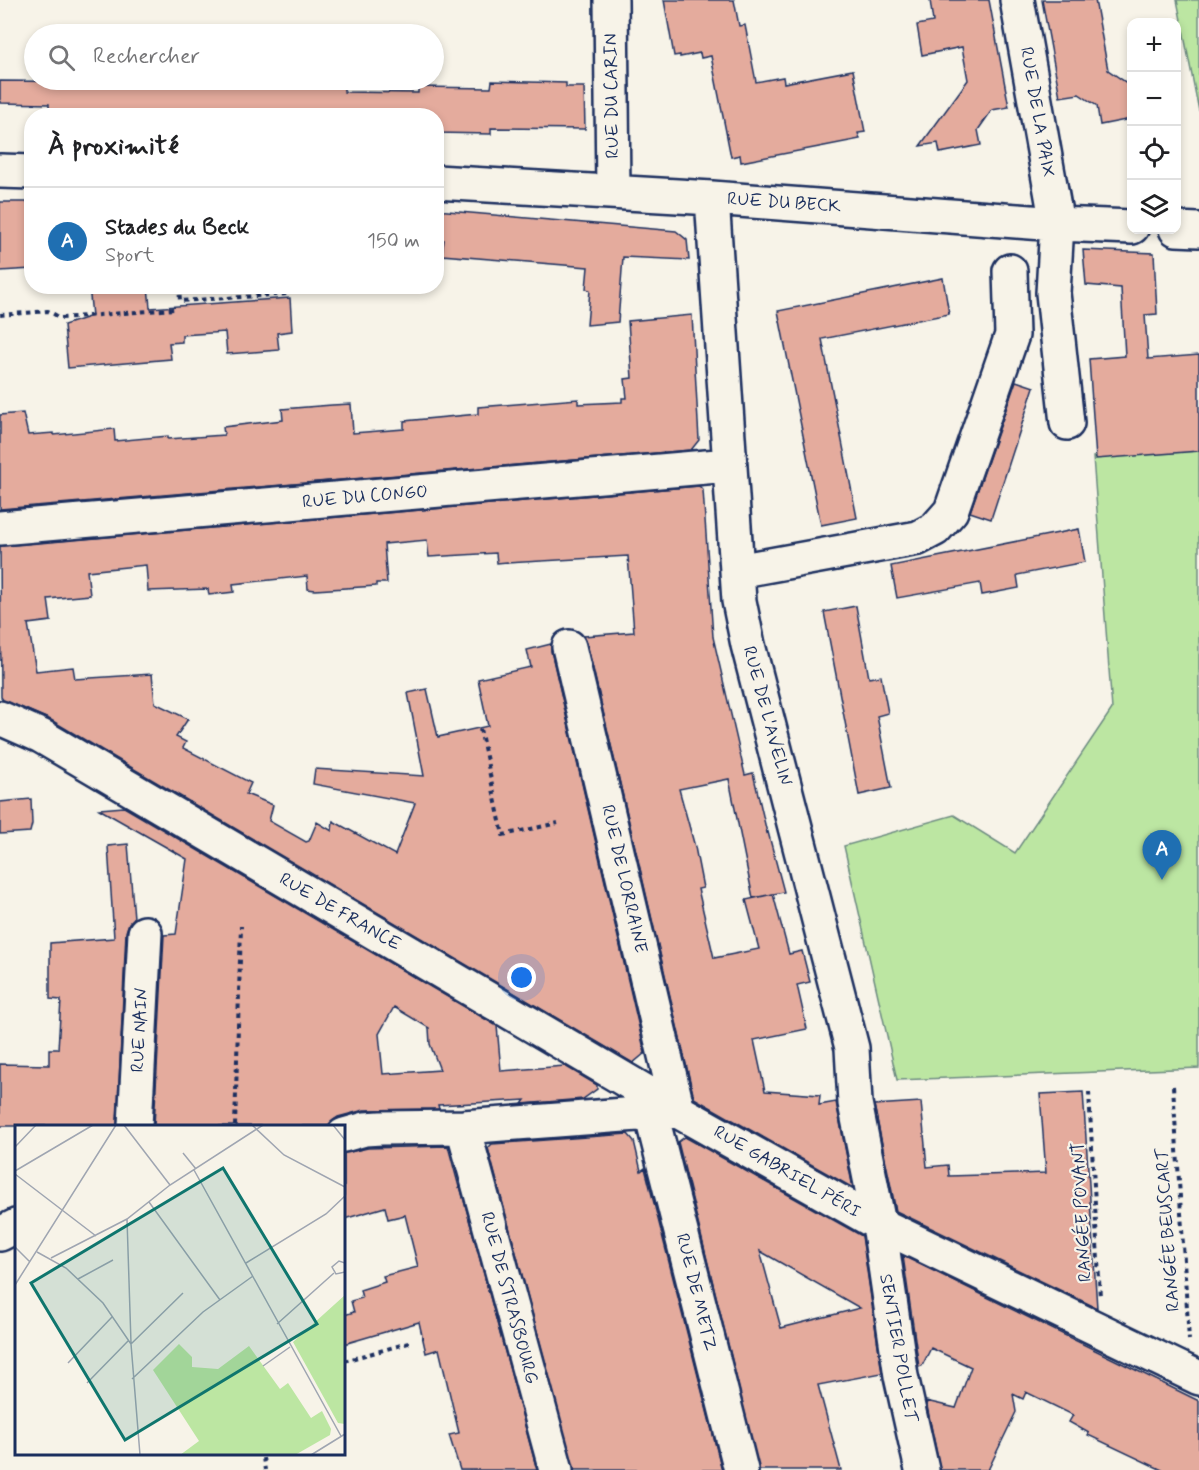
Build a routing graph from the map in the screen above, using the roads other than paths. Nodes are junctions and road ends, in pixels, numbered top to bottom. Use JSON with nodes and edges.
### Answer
{"nodes":[{"id":1,"x":611,"y":0,"type":"edge"},
{"id":2,"x":1017,"y":0,"type":"edge"},
{"id":3,"x":0,"y":171,"type":"edge"},
{"id":4,"x":24,"y":172,"type":"edge"},
{"id":5,"x":444,"y":182,"type":"edge"},
{"id":6,"x":613,"y":192,"type":"junction"},
{"id":7,"x":712,"y":198,"type":"junction"},
{"id":8,"x":1057,"y":224,"type":"junction"},
{"id":9,"x":1127,"y":227,"type":"edge"},
{"id":10,"x":1181,"y":229,"type":"edge"},
{"id":11,"x":1199,"y":230,"type":"edge"},
{"id":12,"x":1010,"y":271,"type":"dead end"},
{"id":13,"x":1067,"y":423,"type":"dead end"},
{"id":14,"x":729,"y":465,"type":"junction"},
{"id":15,"x":0,"y":528,"type":"edge"},
{"id":16,"x":737,"y":571,"type":"junction"},
{"id":17,"x":569,"y":647,"type":"dead end"},
{"id":18,"x":0,"y":718,"type":"edge"},
{"id":19,"x":145,"y":933,"type":"dead end"},
{"id":20,"x":665,"y":1112,"type":"junction"},
{"id":21,"x":135,"y":1125,"type":"edge"},
{"id":22,"x":463,"y":1127,"type":"junction"},
{"id":23,"x":345,"y":1135,"type":"edge"},
{"id":24,"x":879,"y":1224,"type":"junction"},
{"id":25,"x":15,"y":1226,"type":"edge"},
{"id":26,"x":0,"y":1234,"type":"edge"},
{"id":27,"x":1192,"y":1374,"type":"edge"},
{"id":28,"x":556,"y":1470,"type":"edge"},
{"id":29,"x":741,"y":1470,"type":"edge"},
{"id":30,"x":922,"y":1470,"type":"edge"}],
"edges":[{"from":1,"to":6,"type":"street","name":"RUE DU CARIN"},
{"from":2,"to":8,"type":"street","name":"RUE DE LA PAIX"},
{"from":3,"to":4,"type":"street"},
{"from":5,"to":6,"type":"street","name":"RUE DU BECK"},
{"from":6,"to":7,"type":"street","name":"RUE DU BECK"},
{"from":7,"to":8,"type":"street","name":"RUE DU BECK"},
{"from":7,"to":14,"type":"street","name":"RUE DE L'AVELIN"},
{"from":8,"to":9,"type":"street","name":"RUE DU BECK"},
{"from":8,"to":13,"type":"street","name":"RUE DE LA PAIX"},
{"from":10,"to":11,"type":"street"},
{"from":12,"to":16,"type":"street"},
{"from":14,"to":15,"type":"street","name":"RUE DU CONGO"},
{"from":14,"to":16,"type":"street","name":"RUE DE L'AVELIN"},
{"from":16,"to":24,"type":"street","name":"RUE DE L'AVELIN"},
{"from":17,"to":20,"type":"street","name":"RUE DE LORRAINE"},
{"from":18,"to":20,"type":"street","name":"RUE DE FRANCE"},
{"from":19,"to":21,"type":"street","name":"RUE NAIN"},
{"from":20,"to":22,"type":"street"},
{"from":20,"to":24,"type":"street","name":"RUE GABRIEL PÉRI"},
{"from":20,"to":29,"type":"street","name":"RUE DE METZ"},
{"from":22,"to":23,"type":"street"},
{"from":22,"to":28,"type":"street","name":"RUE DE STRASBOURG"},
{"from":24,"to":27,"type":"street","name":"RUE GABRIEL PÉRI"},
{"from":24,"to":30,"type":"street","name":"SENTIER POLLET"},
{"from":25,"to":26,"type":"street"}]}
